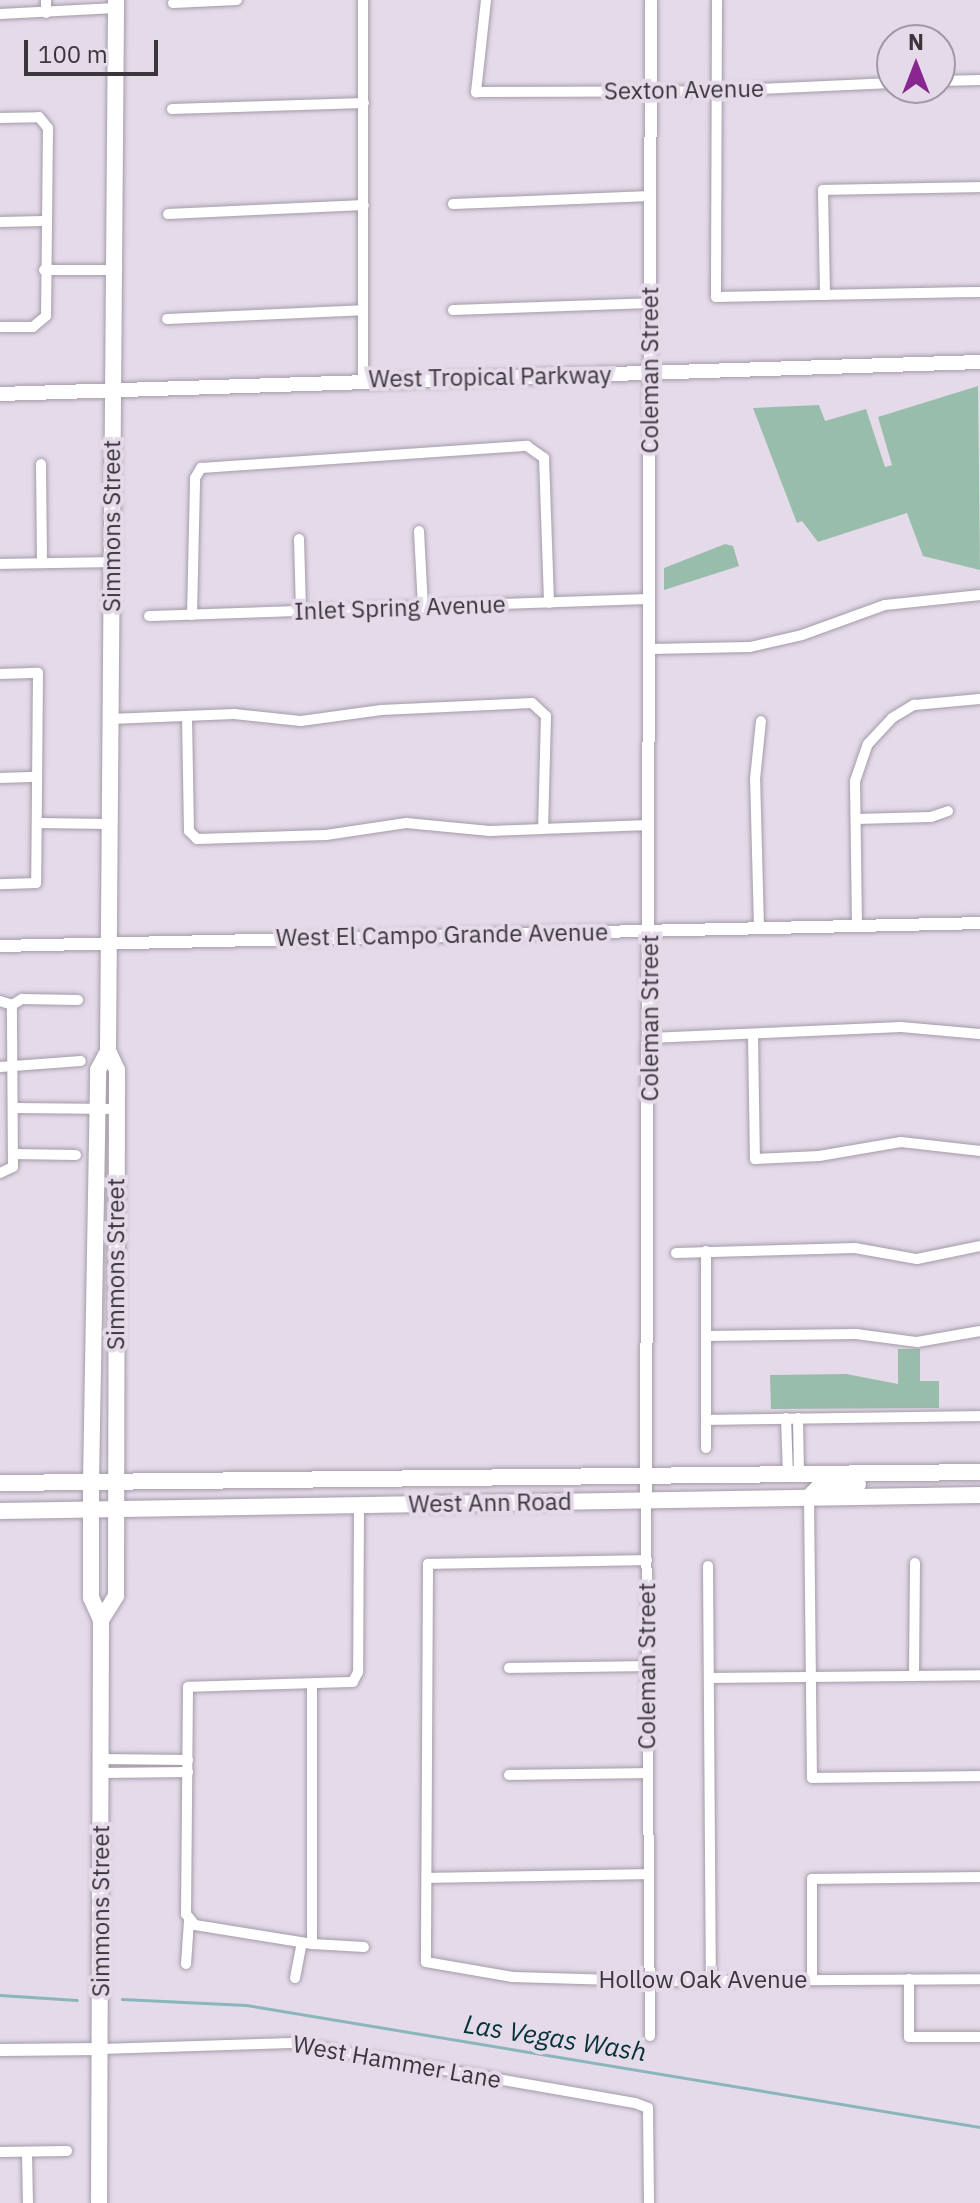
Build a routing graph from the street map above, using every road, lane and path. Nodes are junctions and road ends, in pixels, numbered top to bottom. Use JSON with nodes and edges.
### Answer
{"nodes":[{"id":1,"x":46,"y":0,"type":"edge"},
{"id":2,"x":237,"y":0,"type":"edge"},
{"id":3,"x":363,"y":0,"type":"edge"},
{"id":4,"x":486,"y":0,"type":"edge"},
{"id":5,"x":651,"y":0,"type":"edge"},
{"id":6,"x":717,"y":0,"type":"edge"},
{"id":7,"x":173,"y":3,"type":"dead end"},
{"id":8,"x":116,"y":4,"type":"edge"},
{"id":9,"x":46,"y":13,"type":"junction"},
{"id":10,"x":0,"y":14,"type":"edge"},
{"id":11,"x":980,"y":80,"type":"edge"},
{"id":12,"x":956,"y":81,"type":"edge"},
{"id":13,"x":876,"y":84,"type":"edge"},
{"id":14,"x":651,"y":91,"type":"junction"},
{"id":15,"x":715,"y":91,"type":"junction"},
{"id":16,"x":364,"y":103,"type":"junction"},
{"id":17,"x":172,"y":109,"type":"dead end"},
{"id":18,"x":0,"y":118,"type":"edge"},
{"id":19,"x":980,"y":187,"type":"edge"},
{"id":20,"x":650,"y":196,"type":"junction"},
{"id":21,"x":453,"y":204,"type":"dead end"},
{"id":22,"x":364,"y":205,"type":"junction"},
{"id":23,"x":168,"y":214,"type":"dead end"},
{"id":24,"x":44,"y":221,"type":"junction"},
{"id":25,"x":0,"y":222,"type":"edge"},
{"id":26,"x":44,"y":270,"type":"junction"},
{"id":27,"x":113,"y":270,"type":"junction"},
{"id":28,"x":980,"y":292,"type":"edge"},
{"id":29,"x":825,"y":295,"type":"junction"},
{"id":30,"x":650,"y":303,"type":"junction"},
{"id":31,"x":363,"y":310,"type":"junction"},
{"id":32,"x":453,"y":310,"type":"dead end"},
{"id":33,"x":167,"y":319,"type":"dead end"},
{"id":34,"x":0,"y":327,"type":"edge"},
{"id":35,"x":980,"y":362,"type":"edge"},
{"id":36,"x":650,"y":373,"type":"junction"},
{"id":37,"x":363,"y":380,"type":"junction"},
{"id":38,"x":113,"y":390,"type":"junction"},
{"id":39,"x":0,"y":394,"type":"edge"},
{"id":40,"x":41,"y":464,"type":"dead end"},
{"id":41,"x":419,"y":531,"type":"dead end"},
{"id":42,"x":299,"y":539,"type":"dead end"},
{"id":43,"x":42,"y":562,"type":"junction"},
{"id":44,"x":111,"y":562,"type":"junction"},
{"id":45,"x":0,"y":564,"type":"edge"},
{"id":46,"x":980,"y":595,"type":"edge"},
{"id":47,"x":650,"y":599,"type":"junction"},
{"id":48,"x":549,"y":603,"type":"junction"},
{"id":49,"x":423,"y":608,"type":"junction"},
{"id":50,"x":301,"y":611,"type":"junction"},
{"id":51,"x":192,"y":615,"type":"junction"},
{"id":52,"x":149,"y":616,"type":"dead end"},
{"id":53,"x":650,"y":649,"type":"junction"},
{"id":54,"x":0,"y":674,"type":"edge"},
{"id":55,"x":980,"y":699,"type":"edge"},
{"id":56,"x":187,"y":717,"type":"junction"},
{"id":57,"x":110,"y":719,"type":"junction"},
{"id":58,"x":761,"y":721,"type":"dead end"},
{"id":59,"x":37,"y":777,"type":"junction"},
{"id":60,"x":0,"y":778,"type":"edge"},
{"id":61,"x":948,"y":811,"type":"dead end"},
{"id":62,"x":856,"y":819,"type":"junction"},
{"id":63,"x":37,"y":823,"type":"junction"},
{"id":64,"x":109,"y":824,"type":"junction"},
{"id":65,"x":649,"y":825,"type":"junction"},
{"id":66,"x":543,"y":828,"type":"junction"},
{"id":67,"x":0,"y":884,"type":"edge"},
{"id":68,"x":980,"y":923,"type":"edge"},
{"id":69,"x":857,"y":926,"type":"junction"},
{"id":70,"x":759,"y":928,"type":"junction"},
{"id":71,"x":650,"y":930,"type":"junction"},
{"id":72,"x":108,"y":942,"type":"junction"},
{"id":73,"x":0,"y":946,"type":"edge"},
{"id":74,"x":78,"y":1000,"type":"dead end"},
{"id":75,"x":0,"y":1001,"type":"edge"},
{"id":76,"x":12,"y":1005,"type":"junction"},
{"id":77,"x":980,"y":1034,"type":"edge"},
{"id":78,"x":753,"y":1035,"type":"junction"},
{"id":79,"x":650,"y":1038,"type":"junction"},
{"id":80,"x":108,"y":1051,"type":"junction"},
{"id":81,"x":81,"y":1061,"type":"dead end"},
{"id":82,"x":6,"y":1067,"type":"edge"},
{"id":83,"x":13,"y":1108,"type":"junction"},
{"id":84,"x":98,"y":1109,"type":"junction"},
{"id":85,"x":116,"y":1109,"type":"junction"},
{"id":86,"x":980,"y":1151,"type":"edge"},
{"id":87,"x":13,"y":1154,"type":"junction"},
{"id":88,"x":76,"y":1155,"type":"dead end"},
{"id":89,"x":5,"y":1172,"type":"edge"},
{"id":90,"x":980,"y":1246,"type":"edge"},
{"id":91,"x":706,"y":1251,"type":"junction"},
{"id":92,"x":676,"y":1253,"type":"dead end"},
{"id":93,"x":980,"y":1331,"type":"edge"},
{"id":94,"x":706,"y":1336,"type":"junction"},
{"id":95,"x":980,"y":1416,"type":"edge"},
{"id":96,"x":792,"y":1418,"type":"junction"},
{"id":97,"x":706,"y":1420,"type":"junction"},
{"id":98,"x":706,"y":1448,"type":"dead end"},
{"id":99,"x":922,"y":1472,"type":"junction"},
{"id":100,"x":980,"y":1472,"type":"edge"},
{"id":101,"x":793,"y":1474,"type":"junction"},
{"id":102,"x":646,"y":1477,"type":"junction"},
{"id":103,"x":358,"y":1480,"type":"junction"},
{"id":104,"x":116,"y":1481,"type":"junction"},
{"id":105,"x":91,"y":1482,"type":"junction"},
{"id":106,"x":0,"y":1483,"type":"edge"},
{"id":107,"x":980,"y":1495,"type":"edge"},
{"id":108,"x":809,"y":1497,"type":"junction"},
{"id":109,"x":716,"y":1499,"type":"junction"},
{"id":110,"x":646,"y":1500,"type":"junction"},
{"id":111,"x":359,"y":1505,"type":"junction"},
{"id":112,"x":91,"y":1510,"type":"junction"},
{"id":113,"x":116,"y":1510,"type":"junction"},
{"id":114,"x":0,"y":1511,"type":"edge"},
{"id":115,"x":647,"y":1560,"type":"junction"},
{"id":116,"x":915,"y":1563,"type":"dead end"},
{"id":117,"x":708,"y":1566,"type":"dead end"},
{"id":118,"x":101,"y":1620,"type":"junction"},
{"id":119,"x":647,"y":1666,"type":"junction"},
{"id":120,"x":509,"y":1668,"type":"dead end"},
{"id":121,"x":980,"y":1675,"type":"edge"},
{"id":122,"x":914,"y":1676,"type":"junction"},
{"id":123,"x":812,"y":1677,"type":"junction"},
{"id":124,"x":711,"y":1678,"type":"junction"},
{"id":125,"x":312,"y":1686,"type":"junction"},
{"id":126,"x":188,"y":1760,"type":"junction"},
{"id":127,"x":101,"y":1766,"type":"junction"},
{"id":128,"x":188,"y":1772,"type":"junction"},
{"id":129,"x":648,"y":1773,"type":"junction"},
{"id":130,"x":509,"y":1775,"type":"dead end"},
{"id":131,"x":980,"y":1776,"type":"edge"},
{"id":132,"x":649,"y":1874,"type":"junction"},
{"id":133,"x":980,"y":1877,"type":"edge"},
{"id":134,"x":427,"y":1878,"type":"junction"},
{"id":135,"x":189,"y":1921,"type":"junction"},
{"id":136,"x":307,"y":1943,"type":"junction"},
{"id":137,"x":364,"y":1947,"type":"dead end"},
{"id":138,"x":186,"y":1964,"type":"dead end"},
{"id":139,"x":295,"y":1978,"type":"dead end"},
{"id":140,"x":909,"y":1979,"type":"junction"},
{"id":141,"x":980,"y":1979,"type":"edge"},
{"id":142,"x":812,"y":1980,"type":"junction"},
{"id":143,"x":649,"y":1981,"type":"junction"},
{"id":144,"x":711,"y":1981,"type":"junction"},
{"id":145,"x":650,"y":2036,"type":"dead end"},
{"id":146,"x":980,"y":2037,"type":"edge"},
{"id":147,"x":101,"y":2049,"type":"junction"},
{"id":148,"x":0,"y":2050,"type":"edge"},
{"id":149,"x":67,"y":2151,"type":"dead end"},
{"id":150,"x":0,"y":2152,"type":"edge"},
{"id":151,"x":27,"y":2152,"type":"junction"},
{"id":152,"x":28,"y":2203,"type":"edge"},
{"id":153,"x":99,"y":2203,"type":"edge"},
{"id":154,"x":649,"y":2203,"type":"edge"}],
"edges":[{"from":1,"to":9,"type":"street"},
{"from":2,"to":7,"type":"street"},
{"from":3,"to":16,"type":"street"},
{"from":4,"to":14,"type":"street","name":"Sexton Avenue"},
{"from":5,"to":14,"type":"street","name":"Coleman Street"},
{"from":6,"to":15,"type":"street"},
{"from":8,"to":9,"type":"street"},
{"from":8,"to":27,"type":"main road","name":"Simmons Street"},
{"from":9,"to":10,"type":"street"},
{"from":11,"to":12,"type":"street"},
{"from":13,"to":15,"type":"street","name":"Sexton Avenue"},
{"from":14,"to":15,"type":"street","name":"Sexton Avenue"},
{"from":14,"to":20,"type":"street","name":"Coleman Street"},
{"from":15,"to":29,"type":"street"},
{"from":16,"to":17,"type":"street"},
{"from":16,"to":22,"type":"street"},
{"from":18,"to":24,"type":"street"},
{"from":19,"to":29,"type":"street"},
{"from":20,"to":21,"type":"street"},
{"from":20,"to":30,"type":"street","name":"Coleman Street"},
{"from":22,"to":23,"type":"street"},
{"from":22,"to":31,"type":"street"},
{"from":24,"to":25,"type":"street"},
{"from":24,"to":26,"type":"street"},
{"from":26,"to":27,"type":"street"},
{"from":26,"to":34,"type":"street"},
{"from":27,"to":38,"type":"main road","name":"Simmons Street"},
{"from":28,"to":29,"type":"street"},
{"from":30,"to":32,"type":"street"},
{"from":30,"to":36,"type":"street","name":"Coleman Street"},
{"from":31,"to":33,"type":"street"},
{"from":31,"to":37,"type":"street"},
{"from":35,"to":36,"type":"main road","name":"West Tropical Parkway"},
{"from":36,"to":37,"type":"main road","name":"West Tropical Parkway"},
{"from":36,"to":47,"type":"street","name":"Coleman Street"},
{"from":37,"to":38,"type":"main road","name":"West Tropical Parkway"},
{"from":38,"to":39,"type":"main road","name":"West Tropical Parkway"},
{"from":38,"to":44,"type":"main road","name":"Simmons Street"},
{"from":40,"to":43,"type":"street"},
{"from":41,"to":49,"type":"street"},
{"from":42,"to":50,"type":"street"},
{"from":43,"to":44,"type":"street"},
{"from":43,"to":45,"type":"street"},
{"from":44,"to":57,"type":"main road","name":"Simmons Street"},
{"from":46,"to":53,"type":"street"},
{"from":47,"to":48,"type":"street","name":"Inlet Spring Avenue"},
{"from":47,"to":53,"type":"street","name":"Coleman Street"},
{"from":48,"to":49,"type":"street","name":"Inlet Spring Avenue"},
{"from":48,"to":51,"type":"street"},
{"from":49,"to":50,"type":"street","name":"Inlet Spring Avenue"},
{"from":50,"to":51,"type":"street","name":"Inlet Spring Avenue"},
{"from":51,"to":52,"type":"street","name":"Inlet Spring Avenue"},
{"from":53,"to":65,"type":"street","name":"Coleman Street"},
{"from":54,"to":59,"type":"street"},
{"from":55,"to":62,"type":"street"},
{"from":56,"to":57,"type":"street"},
{"from":56,"to":66,"type":"street"},
{"from":56,"to":66,"type":"street"},
{"from":57,"to":64,"type":"main road","name":"Simmons Street"},
{"from":58,"to":70,"type":"street"},
{"from":59,"to":60,"type":"street"},
{"from":59,"to":63,"type":"street"},
{"from":61,"to":62,"type":"street"},
{"from":62,"to":69,"type":"street"},
{"from":63,"to":64,"type":"street"},
{"from":63,"to":67,"type":"street"},
{"from":64,"to":72,"type":"main road","name":"Simmons Street"},
{"from":65,"to":66,"type":"street"},
{"from":65,"to":71,"type":"street","name":"Coleman Street"},
{"from":68,"to":69,"type":"street","name":"West El Campo Grande Avenue"},
{"from":69,"to":70,"type":"street","name":"West El Campo Grande Avenue"},
{"from":70,"to":71,"type":"street","name":"West El Campo Grande Avenue"},
{"from":71,"to":72,"type":"street","name":"West El Campo Grande Avenue"},
{"from":71,"to":79,"type":"street","name":"Coleman Street"},
{"from":72,"to":73,"type":"street","name":"West El Campo Grande Avenue"},
{"from":72,"to":80,"type":"main road","name":"Simmons Street"},
{"from":74,"to":76,"type":"street"},
{"from":75,"to":76,"type":"street"},
{"from":76,"to":82,"type":"street"},
{"from":77,"to":78,"type":"street"},
{"from":78,"to":79,"type":"street"},
{"from":78,"to":86,"type":"street"},
{"from":79,"to":102,"type":"street","name":"Coleman Street"},
{"from":80,"to":84,"type":"main road","name":"Simmons Street"},
{"from":80,"to":85,"type":"main road","name":"Simmons Street"},
{"from":81,"to":82,"type":"street"},
{"from":82,"to":83,"type":"street"},
{"from":83,"to":84,"type":"street"},
{"from":83,"to":87,"type":"street"},
{"from":84,"to":85,"type":"street"},
{"from":84,"to":105,"type":"main road","name":"Simmons Street"},
{"from":85,"to":104,"type":"main road","name":"Simmons Street"},
{"from":87,"to":88,"type":"street"},
{"from":87,"to":89,"type":"street"},
{"from":90,"to":91,"type":"street"},
{"from":91,"to":92,"type":"street"},
{"from":91,"to":94,"type":"street"},
{"from":93,"to":94,"type":"street"},
{"from":94,"to":97,"type":"street"},
{"from":95,"to":96,"type":"street"},
{"from":96,"to":97,"type":"street"},
{"from":96,"to":101,"type":"street"},
{"from":97,"to":98,"type":"street"},
{"from":99,"to":100,"type":"main road","name":"West Ann Road"},
{"from":99,"to":101,"type":"main road","name":"West Ann Road"},
{"from":99,"to":108,"type":"main road"},
{"from":101,"to":102,"type":"main road","name":"West Ann Road"},
{"from":101,"to":109,"type":"main road"},
{"from":102,"to":103,"type":"main road","name":"West Ann Road"},
{"from":102,"to":110,"type":"street","name":"Coleman Street"},
{"from":103,"to":104,"type":"main road","name":"West Ann Road"},
{"from":103,"to":111,"type":"main road"},
{"from":104,"to":105,"type":"main road","name":"West Ann Road"},
{"from":104,"to":113,"type":"main road","name":"Simmons Street"},
{"from":105,"to":106,"type":"main road","name":"West Ann Road"},
{"from":105,"to":112,"type":"main road","name":"Simmons Street"},
{"from":107,"to":108,"type":"main road","name":"West Ann Road"},
{"from":108,"to":109,"type":"main road","name":"West Ann Road"},
{"from":108,"to":123,"type":"street"},
{"from":109,"to":110,"type":"main road","name":"West Ann Road"},
{"from":110,"to":111,"type":"main road","name":"West Ann Road"},
{"from":110,"to":115,"type":"street","name":"Coleman Street"},
{"from":111,"to":113,"type":"main road","name":"West Ann Road"},
{"from":111,"to":125,"type":"street"},
{"from":112,"to":113,"type":"main road","name":"West Ann Road"},
{"from":112,"to":114,"type":"main road","name":"West Ann Road"},
{"from":112,"to":118,"type":"main road","name":"Simmons Street"},
{"from":113,"to":118,"type":"main road","name":"Simmons Street"},
{"from":115,"to":119,"type":"street","name":"Coleman Street"},
{"from":115,"to":134,"type":"street"},
{"from":116,"to":122,"type":"street"},
{"from":117,"to":124,"type":"street"},
{"from":118,"to":127,"type":"main road","name":"Simmons Street"},
{"from":119,"to":120,"type":"street"},
{"from":119,"to":129,"type":"street","name":"Coleman Street"},
{"from":121,"to":122,"type":"street"},
{"from":122,"to":123,"type":"street"},
{"from":123,"to":124,"type":"street"},
{"from":123,"to":131,"type":"street"},
{"from":124,"to":144,"type":"street"},
{"from":125,"to":126,"type":"street"},
{"from":125,"to":136,"type":"street"},
{"from":126,"to":127,"type":"street"},
{"from":126,"to":128,"type":"street"},
{"from":127,"to":128,"type":"street"},
{"from":127,"to":147,"type":"main road","name":"Simmons Street"},
{"from":128,"to":135,"type":"street"},
{"from":129,"to":130,"type":"street"},
{"from":129,"to":132,"type":"street","name":"Coleman Street"},
{"from":132,"to":134,"type":"street"},
{"from":132,"to":143,"type":"street","name":"Coleman Street"},
{"from":133,"to":142,"type":"street"},
{"from":134,"to":143,"type":"street","name":"Hollow Oak Avenue"},
{"from":135,"to":136,"type":"street"},
{"from":135,"to":138,"type":"street"},
{"from":136,"to":137,"type":"street"},
{"from":136,"to":139,"type":"street"},
{"from":140,"to":141,"type":"street","name":"Hollow Oak Avenue"},
{"from":140,"to":142,"type":"street","name":"Hollow Oak Avenue"},
{"from":140,"to":146,"type":"street"},
{"from":142,"to":144,"type":"street","name":"Hollow Oak Avenue"},
{"from":143,"to":144,"type":"street","name":"Hollow Oak Avenue"},
{"from":143,"to":145,"type":"street","name":"Coleman Street"},
{"from":147,"to":148,"type":"street","name":"West Hammer Lane"},
{"from":147,"to":153,"type":"main road","name":"Simmons Street"},
{"from":147,"to":154,"type":"street","name":"West Hammer Lane"},
{"from":149,"to":151,"type":"street"},
{"from":150,"to":151,"type":"street"},
{"from":151,"to":152,"type":"street"}]}
